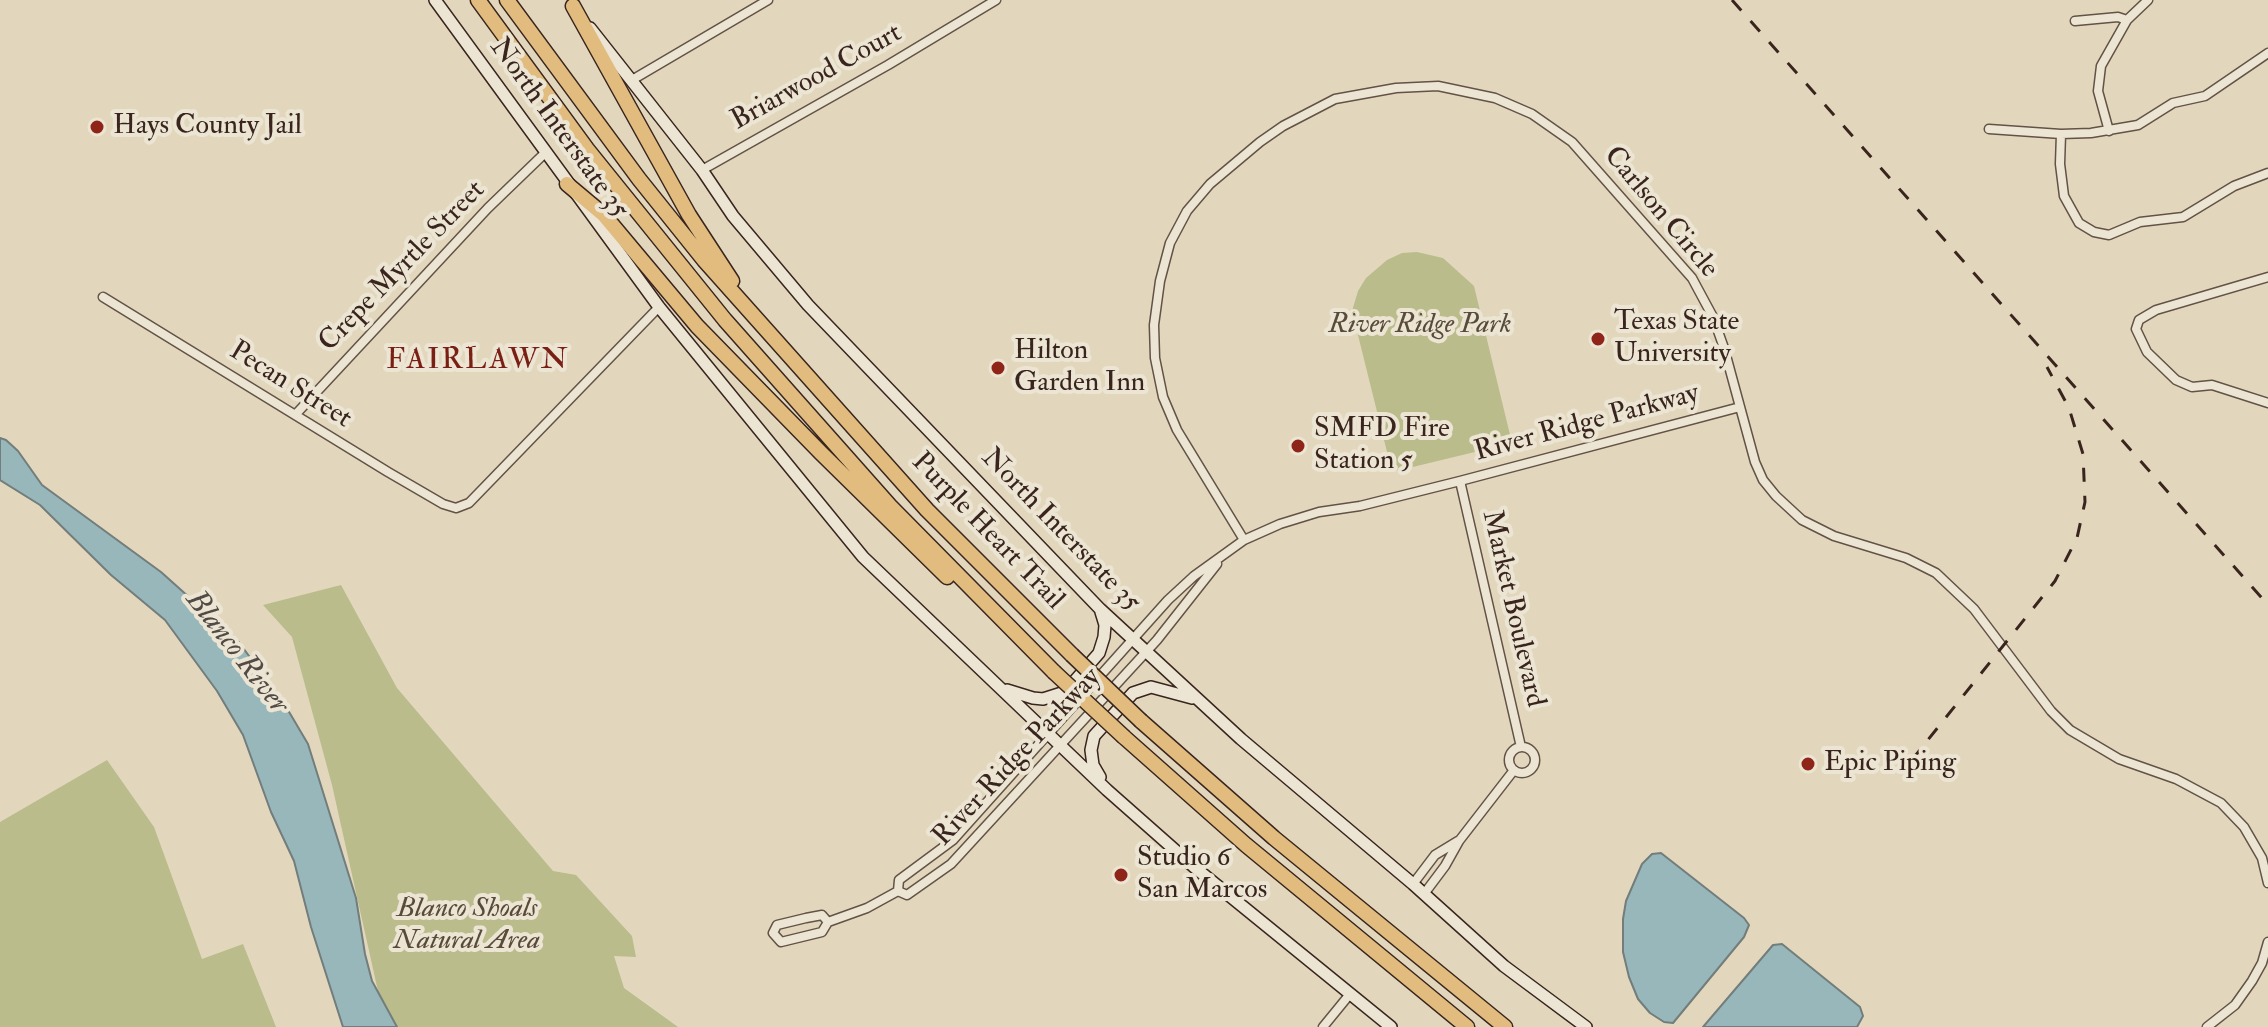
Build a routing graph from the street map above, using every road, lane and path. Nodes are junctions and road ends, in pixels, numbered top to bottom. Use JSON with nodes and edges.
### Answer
{"nodes":[{"id":1,"x":435,"y":0,"type":"edge"},
{"id":2,"x":478,"y":0,"type":"edge"},
{"id":3,"x":507,"y":0,"type":"edge"},
{"id":4,"x":768,"y":0,"type":"edge"},
{"id":5,"x":996,"y":0,"type":"edge"},
{"id":6,"x":2148,"y":0,"type":"edge"},
{"id":7,"x":571,"y":3,"type":"edge"},
{"id":8,"x":2127,"y":20,"type":"junction"},
{"id":9,"x":2075,"y":21,"type":"dead end"},
{"id":10,"x":2268,"y":53,"type":"edge"},
{"id":11,"x":632,"y":80,"type":"junction"},
{"id":12,"x":1989,"y":129,"type":"dead end"},
{"id":13,"x":2109,"y":131,"type":"junction"},
{"id":14,"x":2061,"y":134,"type":"junction"},
{"id":15,"x":545,"y":153,"type":"junction"},
{"id":16,"x":702,"y":170,"type":"junction"},
{"id":17,"x":2268,"y":173,"type":"edge"},
{"id":18,"x":567,"y":184,"type":"junction"},
{"id":19,"x":2268,"y":277,"type":"edge"},
{"id":20,"x":103,"y":297,"type":"dead end"},
{"id":21,"x":659,"y":307,"type":"junction"},
{"id":22,"x":771,"y":337,"type":"junction"},
{"id":23,"x":2266,"y":403,"type":"edge"},
{"id":24,"x":1740,"y":407,"type":"junction"},
{"id":25,"x":296,"y":414,"type":"junction"},
{"id":26,"x":1460,"y":481,"type":"junction"},
{"id":27,"x":1244,"y":540,"type":"junction"},
{"id":28,"x":1220,"y":559,"type":"junction"},
{"id":29,"x":1100,"y":609,"type":"junction"},
{"id":30,"x":1133,"y":639,"type":"junction"},
{"id":31,"x":1146,"y":652,"type":"junction"},
{"id":32,"x":1054,"y":672,"type":"junction"},
{"id":33,"x":1003,"y":688,"type":"junction"},
{"id":34,"x":1196,"y":699,"type":"junction"},
{"id":35,"x":1049,"y":734,"type":"junction"},
{"id":36,"x":1062,"y":745,"type":"junction"},
{"id":37,"x":1521,"y":747,"type":"junction"},
{"id":38,"x":1514,"y":770,"type":"junction"},
{"id":39,"x":1107,"y":790,"type":"junction"},
{"id":40,"x":1459,"y":841,"type":"junction"},
{"id":41,"x":2268,"y":883,"type":"edge"},
{"id":42,"x":1413,"y":884,"type":"junction"},
{"id":43,"x":898,"y":891,"type":"junction"},
{"id":44,"x":1424,"y":894,"type":"junction"},
{"id":45,"x":828,"y":922,"type":"junction"},
{"id":46,"x":2268,"y":942,"type":"edge"},
{"id":47,"x":1350,"y":994,"type":"junction"},
{"id":48,"x":1323,"y":1027,"type":"edge"},
{"id":49,"x":1391,"y":1027,"type":"edge"},
{"id":50,"x":1467,"y":1027,"type":"edge"},
{"id":51,"x":1505,"y":1027,"type":"edge"},
{"id":52,"x":1586,"y":1027,"type":"edge"},
{"id":53,"x":2207,"y":1027,"type":"edge"}],
"edges":[{"from":1,"to":15,"type":"main road","name":"North Interstate 35"},
{"from":2,"to":32,"type":"highway","name":"Purple Heart Trail"},
{"from":3,"to":22,"type":"highway","name":"Purple Heart Trail"},
{"from":4,"to":11,"type":"street"},
{"from":5,"to":16,"type":"street","name":"Briarwood Court"},
{"from":6,"to":8,"type":"street"},
{"from":7,"to":11,"type":"main road","name":"North Interstate 35"},
{"from":7,"to":22,"type":"highway"},
{"from":8,"to":9,"type":"street"},
{"from":8,"to":13,"type":"street"},
{"from":10,"to":13,"type":"street"},
{"from":11,"to":16,"type":"main road","name":"North Interstate 35"},
{"from":12,"to":14,"type":"street"},
{"from":13,"to":14,"type":"street"},
{"from":14,"to":17,"type":"street"},
{"from":15,"to":18,"type":"main road","name":"North Interstate 35"},
{"from":15,"to":25,"type":"street","name":"Crepe Myrtle Street"},
{"from":16,"to":29,"type":"main road","name":"North Interstate 35"},
{"from":18,"to":21,"type":"main road","name":"North Interstate 35"},
{"from":18,"to":32,"type":"highway"},
{"from":19,"to":23,"type":"street"},
{"from":20,"to":25,"type":"street","name":"Pecan Street"},
{"from":21,"to":25,"type":"street","name":"Pecan Street"},
{"from":21,"to":33,"type":"main road","name":"North Interstate 35"},
{"from":22,"to":51,"type":"highway","name":"Purple Heart Trail","bridge":true},
{"from":24,"to":26,"type":"street","name":"River Ridge Parkway"},
{"from":24,"to":27,"type":"street","name":"Carlson Circle"},
{"from":24,"to":41,"type":"street","name":"Carlson Circle"},
{"from":26,"to":27,"type":"street","name":"River Ridge Parkway"},
{"from":26,"to":37,"type":"street","name":"Market Boulevard"},
{"from":27,"to":28,"type":"street","name":"River Ridge Parkway"},
{"from":28,"to":30,"type":"street","name":"River Ridge Parkway"},
{"from":28,"to":31,"type":"street","name":"River Ridge Parkway"},
{"from":29,"to":30,"type":"main road","name":"North Interstate 35"},
{"from":29,"to":33,"type":"main road"},
{"from":30,"to":31,"type":"main road","name":"North Interstate 35"},
{"from":30,"to":35,"type":"street","name":"River Ridge Parkway"},
{"from":31,"to":34,"type":"main road","name":"North Interstate 35"},
{"from":31,"to":36,"type":"street","name":"River Ridge Parkway"},
{"from":32,"to":50,"type":"highway","name":"Purple Heart Trail","bridge":true},
{"from":33,"to":35,"type":"main road","name":"North Interstate 35"},
{"from":34,"to":39,"type":"main road"},
{"from":34,"to":42,"type":"main road","name":"North Interstate 35"},
{"from":35,"to":36,"type":"main road","name":"North Interstate 35"},
{"from":35,"to":43,"type":"street","name":"River Ridge Parkway"},
{"from":36,"to":39,"type":"main road","name":"North Interstate 35"},
{"from":36,"to":43,"type":"street","name":"River Ridge Parkway"},
{"from":37,"to":38,"type":"street","name":"Market Boulevard"},
{"from":37,"to":38,"type":"street","name":"Market Boulevard"},
{"from":38,"to":40,"type":"street","name":"Market Boulevard"},
{"from":39,"to":47,"type":"main road","name":"North Interstate 35"},
{"from":40,"to":42,"type":"street","name":"Market Boulevard"},
{"from":40,"to":44,"type":"street","name":"Market Boulevard"},
{"from":42,"to":44,"type":"main road","name":"North Interstate 35"},
{"from":43,"to":45,"type":"street","name":"River Ridge Parkway"},
{"from":44,"to":52,"type":"main road","name":"North Interstate 35"},
{"from":45,"to":45,"type":"street","name":"River Ridge Parkway"},
{"from":46,"to":53,"type":"street"},
{"from":47,"to":48,"type":"street"},
{"from":47,"to":49,"type":"main road","name":"North Interstate 35"}]}
